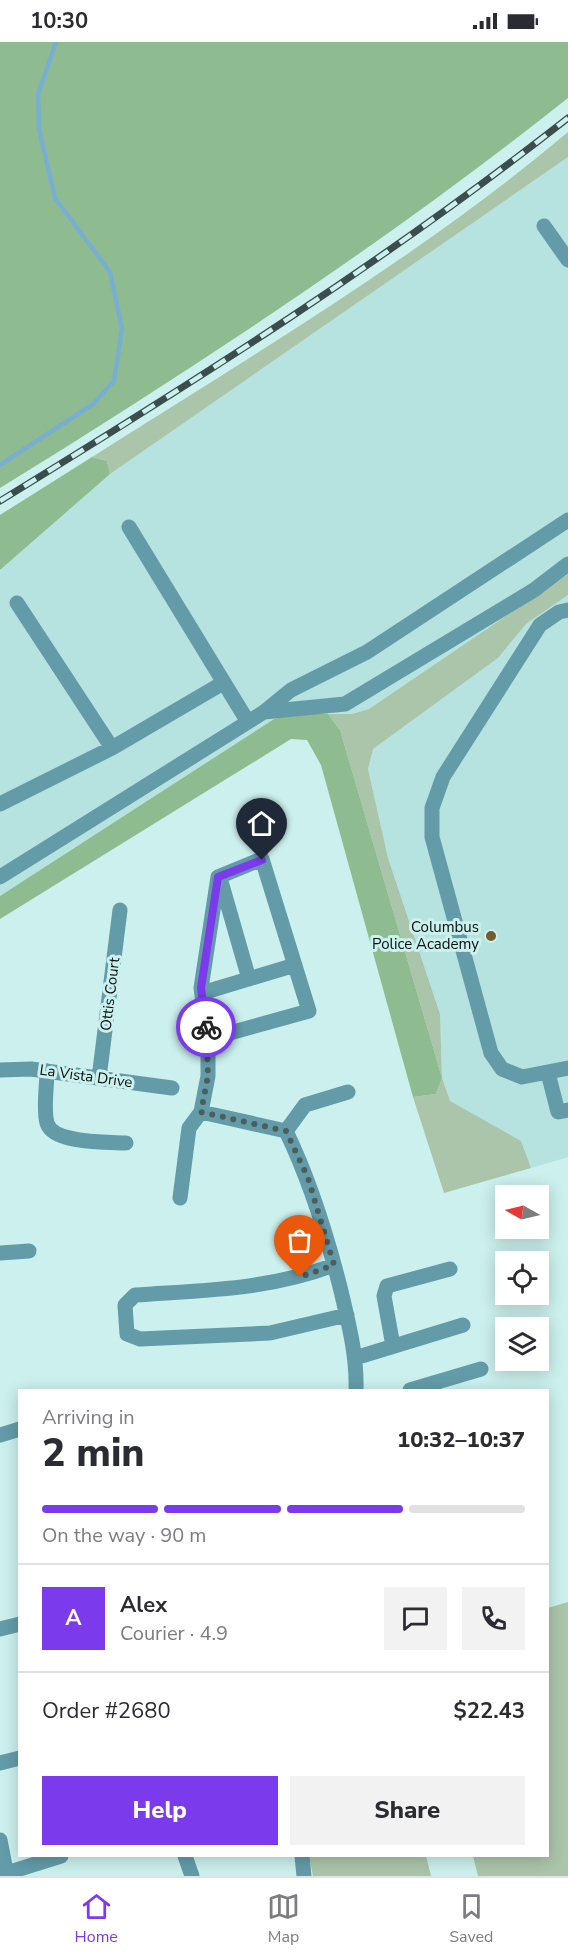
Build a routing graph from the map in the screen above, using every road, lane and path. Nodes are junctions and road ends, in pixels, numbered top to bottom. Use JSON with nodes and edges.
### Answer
{"nodes":[{"id":1,"x":544,"y":226,"type":"dead end"},
{"id":2,"x":568,"y":260,"type":"edge"},
{"id":3,"x":568,"y":520,"type":"edge"},
{"id":4,"x":129,"y":527,"type":"dead end"},
{"id":5,"x":568,"y":564,"type":"edge"},
{"id":6,"x":17,"y":603,"type":"dead end"},
{"id":7,"x":568,"y":610,"type":"edge"},
{"id":8,"x":224,"y":683,"type":"junction"},
{"id":9,"x":264,"y":712,"type":"junction"},
{"id":10,"x":248,"y":722,"type":"junction"},
{"id":11,"x":112,"y":748,"type":"junction"},
{"id":12,"x":0,"y":804,"type":"edge"},
{"id":13,"x":220,"y":876,"type":"junction"},
{"id":14,"x":0,"y":877,"type":"edge"},
{"id":15,"x":120,"y":910,"type":"dead end"},
{"id":16,"x":295,"y":965,"type":"junction"},
{"id":17,"x":249,"y":979,"type":"junction"},
{"id":18,"x":202,"y":993,"type":"junction"},
{"id":19,"x":208,"y":1039,"type":"junction"},
{"id":20,"x":568,"y":1068,"type":"edge"},
{"id":21,"x":0,"y":1070,"type":"edge"},
{"id":22,"x":47,"y":1071,"type":"junction"},
{"id":23,"x":548,"y":1073,"type":"junction"},
{"id":24,"x":99,"y":1078,"type":"junction"},
{"id":25,"x":172,"y":1088,"type":"dead end"},
{"id":26,"x":348,"y":1092,"type":"dead end"},
{"id":27,"x":568,"y":1110,"type":"edge"},
{"id":28,"x":201,"y":1112,"type":"junction"},
{"id":29,"x":286,"y":1131,"type":"junction"},
{"id":30,"x":126,"y":1143,"type":"dead end"},
{"id":31,"x":180,"y":1198,"type":"dead end"},
{"id":32,"x":29,"y":1251,"type":"dead end"},
{"id":33,"x":0,"y":1253,"type":"edge"},
{"id":34,"x":334,"y":1265,"type":"junction"},
{"id":35,"x":450,"y":1269,"type":"dead end"},
{"id":36,"x":347,"y":1315,"type":"junction"},
{"id":37,"x":463,"y":1325,"type":"dead end"},
{"id":38,"x":393,"y":1347,"type":"junction"},
{"id":39,"x":355,"y":1358,"type":"junction"},
{"id":40,"x":481,"y":1369,"type":"dead end"},
{"id":41,"x":356,"y":1389,"type":"edge"},
{"id":42,"x":413,"y":1389,"type":"edge"},
{"id":43,"x":18,"y":1430,"type":"edge"},
{"id":44,"x":0,"y":1435,"type":"edge"},
{"id":45,"x":18,"y":1624,"type":"edge"},
{"id":46,"x":0,"y":1629,"type":"edge"},
{"id":47,"x":18,"y":1758,"type":"edge"},
{"id":48,"x":0,"y":1763,"type":"edge"},
{"id":49,"x":0,"y":1840,"type":"edge"},
{"id":50,"x":58,"y":1857,"type":"edge"},
{"id":51,"x":185,"y":1857,"type":"edge"},
{"id":52,"x":302,"y":1857,"type":"edge"},
{"id":53,"x":7,"y":1875,"type":"edge"},
{"id":54,"x":192,"y":1876,"type":"edge"},
{"id":55,"x":304,"y":1876,"type":"edge"}],
"edges":[{"from":1,"to":2,"type":"street"},
{"from":3,"to":9,"type":"street"},
{"from":4,"to":8,"type":"street"},
{"from":5,"to":9,"type":"street"},
{"from":6,"to":11,"type":"street"},
{"from":7,"to":23,"type":"street"},
{"from":8,"to":10,"type":"street"},
{"from":8,"to":11,"type":"street"},
{"from":9,"to":10,"type":"street"},
{"from":10,"to":14,"type":"street"},
{"from":11,"to":12,"type":"street"},
{"from":13,"to":16,"type":"street"},
{"from":13,"to":17,"type":"street"},
{"from":13,"to":18,"type":"street"},
{"from":15,"to":24,"type":"street","name":"Ottis Court"},
{"from":16,"to":17,"type":"street"},
{"from":16,"to":19,"type":"street"},
{"from":17,"to":18,"type":"street"},
{"from":18,"to":19,"type":"street"},
{"from":19,"to":28,"type":"street"},
{"from":20,"to":23,"type":"street"},
{"from":21,"to":22,"type":"street","name":"La Vista Drive"},
{"from":22,"to":24,"type":"street","name":"La Vista Drive"},
{"from":22,"to":30,"type":"street"},
{"from":23,"to":27,"type":"street"},
{"from":24,"to":25,"type":"street","name":"La Vista Drive"},
{"from":26,"to":29,"type":"street"},
{"from":28,"to":29,"type":"street"},
{"from":28,"to":31,"type":"street"},
{"from":29,"to":34,"type":"street"},
{"from":32,"to":33,"type":"street"},
{"from":34,"to":36,"type":"street"},
{"from":34,"to":36,"type":"street"},
{"from":35,"to":38,"type":"street"},
{"from":36,"to":39,"type":"street"},
{"from":37,"to":38,"type":"street"},
{"from":38,"to":39,"type":"street"},
{"from":39,"to":41,"type":"street"},
{"from":40,"to":42,"type":"street"},
{"from":43,"to":44,"type":"street"},
{"from":45,"to":46,"type":"street"},
{"from":47,"to":48,"type":"street"},
{"from":49,"to":53,"type":"street"},
{"from":50,"to":53,"type":"street"},
{"from":51,"to":54,"type":"street"},
{"from":52,"to":55,"type":"street"}]}
